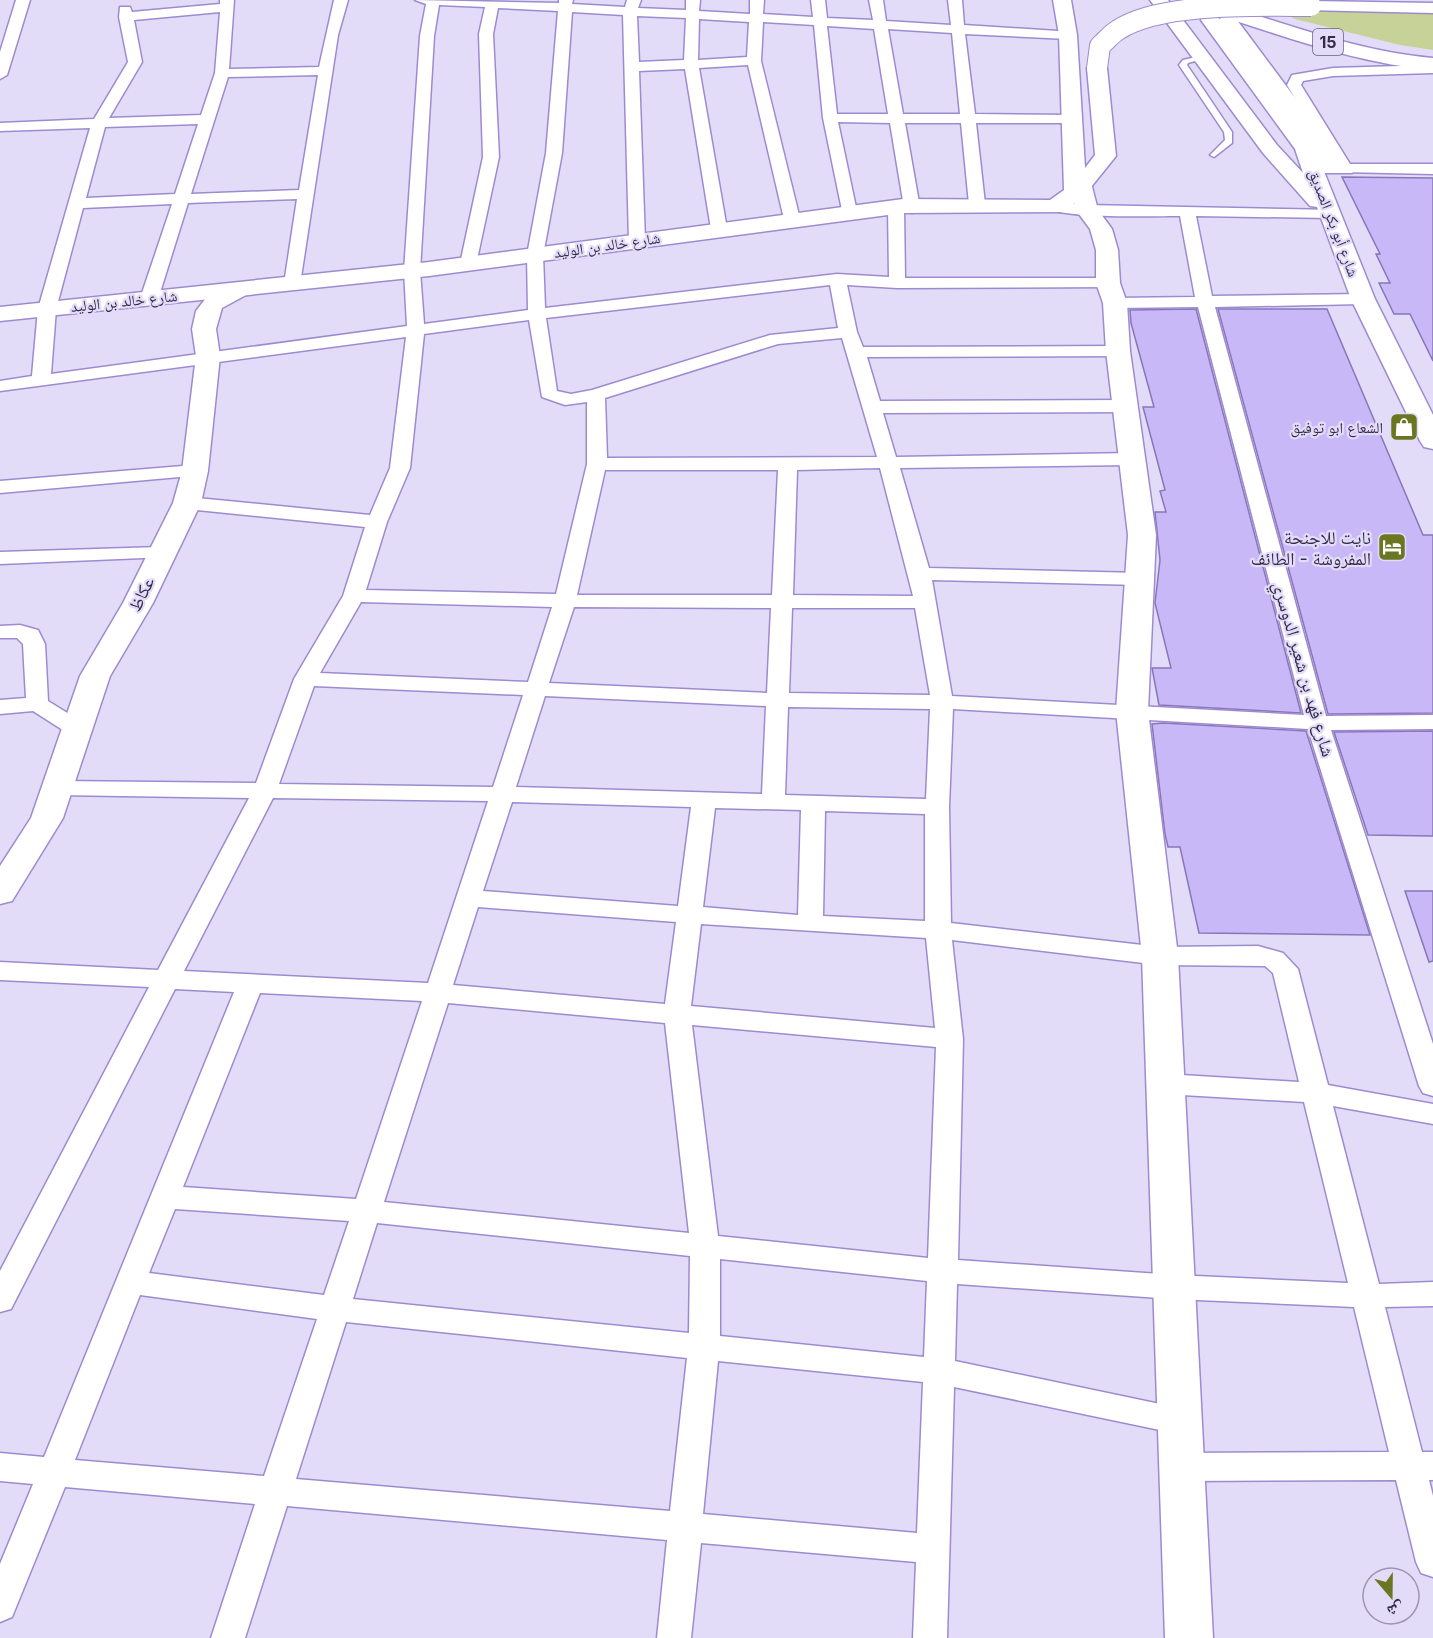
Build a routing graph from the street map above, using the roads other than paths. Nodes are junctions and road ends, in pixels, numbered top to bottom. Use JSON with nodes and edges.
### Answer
{"nodes":[{"id":1,"x":22,"y":0,"type":"edge"},
{"id":2,"x":341,"y":0,"type":"edge"},
{"id":3,"x":422,"y":0,"type":"edge"},
{"id":4,"x":433,"y":0,"type":"edge"},
{"id":5,"x":757,"y":0,"type":"edge"},
{"id":6,"x":818,"y":0,"type":"edge"},
{"id":7,"x":876,"y":0,"type":"edge"},
{"id":8,"x":955,"y":0,"type":"edge"},
{"id":9,"x":1062,"y":0,"type":"edge"},
{"id":10,"x":1159,"y":0,"type":"edge"},
{"id":11,"x":1185,"y":0,"type":"edge"},
{"id":12,"x":1266,"y":0,"type":"edge"},
{"id":13,"x":493,"y":2,"type":"edge"},
{"id":14,"x":227,"y":3,"type":"edge"},
{"id":15,"x":565,"y":4,"type":"edge"},
{"id":16,"x":632,"y":6,"type":"edge"},
{"id":17,"x":692,"y":7,"type":"edge"},
{"id":18,"x":1433,"y":8,"type":"edge"},
{"id":19,"x":1221,"y":17,"type":"junction"},
{"id":20,"x":756,"y":18,"type":"junction"},
{"id":21,"x":821,"y":21,"type":"junction"},
{"id":22,"x":880,"y":25,"type":"junction"},
{"id":23,"x":957,"y":29,"type":"junction"},
{"id":24,"x":6,"y":34,"type":"edge"},
{"id":25,"x":1068,"y":35,"type":"junction"},
{"id":26,"x":1433,"y":56,"type":"edge"},
{"id":27,"x":1200,"y":58,"type":"junction"},
{"id":28,"x":754,"y":62,"type":"junction"},
{"id":29,"x":691,"y":64,"type":"junction"},
{"id":30,"x":1433,"y":64,"type":"edge"},
{"id":31,"x":632,"y":67,"type":"junction"},
{"id":32,"x":1433,"y":69,"type":"edge"},
{"id":33,"x":326,"y":71,"type":"junction"},
{"id":34,"x":222,"y":73,"type":"junction"},
{"id":35,"x":0,"y":75,"type":"edge"},
{"id":36,"x":830,"y":118,"type":"junction"},
{"id":37,"x":896,"y":118,"type":"junction"},
{"id":38,"x":969,"y":118,"type":"junction"},
{"id":39,"x":207,"y":119,"type":"junction"},
{"id":40,"x":1072,"y":119,"type":"junction"},
{"id":41,"x":99,"y":123,"type":"junction"},
{"id":42,"x":0,"y":127,"type":"edge"},
{"id":43,"x":1214,"y":154,"type":"dead end"},
{"id":44,"x":1344,"y":169,"type":"junction"},
{"id":45,"x":1433,"y":169,"type":"edge"},
{"id":46,"x":306,"y":194,"type":"junction"},
{"id":47,"x":1075,"y":198,"type":"junction"},
{"id":48,"x":182,"y":199,"type":"junction"},
{"id":49,"x":77,"y":203,"type":"junction"},
{"id":50,"x":977,"y":204,"type":"junction"},
{"id":51,"x":904,"y":207,"type":"junction"},
{"id":52,"x":849,"y":212,"type":"junction"},
{"id":53,"x":1187,"y":212,"type":"junction"},
{"id":54,"x":1330,"y":213,"type":"junction"},
{"id":55,"x":792,"y":219,"type":"junction"},
{"id":56,"x":719,"y":229,"type":"junction"},
{"id":57,"x":637,"y":241,"type":"junction"},
{"id":58,"x":535,"y":255,"type":"junction"},
{"id":59,"x":468,"y":264,"type":"junction"},
{"id":60,"x":412,"y":271,"type":"junction"},
{"id":61,"x":837,"y":279,"type":"junction"},
{"id":62,"x":897,"y":283,"type":"junction"},
{"id":63,"x":292,"y":284,"type":"junction"},
{"id":64,"x":238,"y":290,"type":"junction"},
{"id":65,"x":1112,"y":293,"type":"junction"},
{"id":66,"x":149,"y":299,"type":"junction"},
{"id":67,"x":1363,"y":299,"type":"junction"},
{"id":68,"x":1205,"y":302,"type":"junction"},
{"id":69,"x":47,"y":309,"type":"junction"},
{"id":70,"x":0,"y":314,"type":"edge"},
{"id":71,"x":537,"y":314,"type":"junction"},
{"id":72,"x":416,"y":330,"type":"junction"},
{"id":73,"x":848,"y":333,"type":"junction"},
{"id":74,"x":1118,"y":351,"type":"junction"},
{"id":75,"x":857,"y":352,"type":"junction"},
{"id":76,"x":208,"y":356,"type":"junction"},
{"id":77,"x":41,"y":381,"type":"junction"},
{"id":78,"x":0,"y":386,"type":"edge"},
{"id":79,"x":596,"y":395,"type":"junction"},
{"id":80,"x":1127,"y":406,"type":"junction"},
{"id":81,"x":873,"y":407,"type":"junction"},
{"id":82,"x":1433,"y":441,"type":"edge"},
{"id":83,"x":1132,"y":459,"type":"junction"},
{"id":84,"x":889,"y":462,"type":"junction"},
{"id":85,"x":597,"y":464,"type":"junction"},
{"id":86,"x":788,"y":464,"type":"junction"},
{"id":87,"x":195,"y":471,"type":"junction"},
{"id":88,"x":0,"y":487,"type":"edge"},
{"id":89,"x":187,"y":503,"type":"junction"},
{"id":90,"x":377,"y":522,"type":"junction"},
{"id":91,"x":160,"y":553,"type":"junction"},
{"id":92,"x":0,"y":558,"type":"edge"},
{"id":93,"x":920,"y":574,"type":"junction"},
{"id":94,"x":1140,"y":579,"type":"junction"},
{"id":95,"x":354,"y":596,"type":"junction"},
{"id":96,"x":565,"y":602,"type":"junction"},
{"id":97,"x":784,"y":602,"type":"junction"},
{"id":98,"x":925,"y":602,"type":"junction"},
{"id":99,"x":0,"y":632,"type":"edge"},
{"id":100,"x":305,"y":680,"type":"junction"},
{"id":101,"x":537,"y":690,"type":"junction"},
{"id":102,"x":778,"y":700,"type":"junction"},
{"id":103,"x":942,"y":702,"type":"junction"},
{"id":104,"x":37,"y":704,"type":"junction"},
{"id":105,"x":0,"y":707,"type":"edge"},
{"id":106,"x":1132,"y":711,"type":"junction"},
{"id":107,"x":1433,"y":722,"type":"edge"},
{"id":108,"x":1317,"y":723,"type":"junction"},
{"id":109,"x":77,"y":729,"type":"junction"},
{"id":110,"x":57,"y":788,"type":"junction"},
{"id":111,"x":265,"y":790,"type":"junction"},
{"id":112,"x":503,"y":794,"type":"junction"},
{"id":113,"x":704,"y":800,"type":"junction"},
{"id":114,"x":773,"y":802,"type":"junction"},
{"id":115,"x":813,"y":804,"type":"junction"},
{"id":116,"x":938,"y":807,"type":"junction"},
{"id":117,"x":0,"y":893,"type":"edge"},
{"id":118,"x":469,"y":898,"type":"junction"},
{"id":119,"x":690,"y":915,"type":"junction"},
{"id":120,"x":810,"y":924,"type":"junction"},
{"id":121,"x":938,"y":930,"type":"junction"},
{"id":122,"x":1160,"y":956,"type":"junction"},
{"id":123,"x":0,"y":971,"type":"edge"},
{"id":124,"x":165,"y":978,"type":"junction"},
{"id":125,"x":251,"y":983,"type":"junction"},
{"id":126,"x":438,"y":993,"type":"junction"},
{"id":127,"x":677,"y":1013,"type":"junction"},
{"id":128,"x":950,"y":1039,"type":"junction"},
{"id":129,"x":1165,"y":1084,"type":"junction"},
{"id":130,"x":1433,"y":1086,"type":"edge"},
{"id":131,"x":1316,"y":1093,"type":"junction"},
{"id":132,"x":1433,"y":1114,"type":"edge"},
{"id":133,"x":165,"y":1197,"type":"junction"},
{"id":134,"x":367,"y":1211,"type":"junction"},
{"id":135,"x":705,"y":1247,"type":"junction"},
{"id":136,"x":942,"y":1270,"type":"junction"},
{"id":137,"x":131,"y":1282,"type":"junction"},
{"id":138,"x":1174,"y":1287,"type":"junction"},
{"id":139,"x":1433,"y":1294,"type":"edge"},
{"id":140,"x":1367,"y":1296,"type":"junction"},
{"id":141,"x":0,"y":1300,"type":"edge"},
{"id":142,"x":336,"y":1309,"type":"junction"},
{"id":143,"x":704,"y":1346,"type":"junction"},
{"id":144,"x":939,"y":1371,"type":"junction"},
{"id":145,"x":1179,"y":1421,"type":"junction"},
{"id":146,"x":1422,"y":1466,"type":"edge"},
{"id":147,"x":0,"y":1467,"type":"edge"},
{"id":148,"x":1182,"y":1467,"type":"junction"},
{"id":149,"x":54,"y":1472,"type":"junction"},
{"id":150,"x":276,"y":1492,"type":"junction"},
{"id":151,"x":687,"y":1528,"type":"junction"},
{"id":152,"x":933,"y":1549,"type":"junction"},
{"id":153,"x":1433,"y":1562,"type":"edge"},
{"id":154,"x":0,"y":1606,"type":"edge"},
{"id":155,"x":228,"y":1638,"type":"edge"},
{"id":156,"x":674,"y":1638,"type":"edge"},
{"id":157,"x":930,"y":1638,"type":"edge"},
{"id":158,"x":1189,"y":1638,"type":"edge"}],
"edges":[{"from":1,"to":24,"type":"street"},
{"from":2,"to":33,"type":"street"},
{"from":3,"to":4,"type":"street"},
{"from":4,"to":13,"type":"street"},
{"from":4,"to":60,"type":"street"},
{"from":5,"to":20,"type":"street"},
{"from":6,"to":21,"type":"street"},
{"from":7,"to":22,"type":"street"},
{"from":8,"to":23,"type":"street"},
{"from":9,"to":25,"type":"main road"},
{"from":10,"to":27,"type":"main road"},
{"from":11,"to":19,"type":"main road"},
{"from":12,"to":26,"type":"main road"},
{"from":13,"to":15,"type":"street"},
{"from":13,"to":59,"type":"street"},
{"from":14,"to":34,"type":"street"},
{"from":14,"to":41,"type":"street"},
{"from":15,"to":16,"type":"street"},
{"from":15,"to":58,"type":"street"},
{"from":16,"to":17,"type":"street"},
{"from":16,"to":31,"type":"street"},
{"from":17,"to":20,"type":"street"},
{"from":17,"to":29,"type":"street"},
{"from":18,"to":47,"type":"main road","bridge":true},
{"from":19,"to":30,"type":"main road","number":"15"},
{"from":19,"to":44,"type":"main road"},
{"from":19,"to":54,"type":"main road","name":"شارع أبو بكر الصديق"},
{"from":20,"to":21,"type":"street"},
{"from":20,"to":28,"type":"street"},
{"from":21,"to":22,"type":"street"},
{"from":21,"to":36,"type":"street"},
{"from":22,"to":23,"type":"street"},
{"from":22,"to":37,"type":"street"},
{"from":23,"to":25,"type":"street"},
{"from":23,"to":38,"type":"street"},
{"from":24,"to":35,"type":"street"},
{"from":25,"to":40,"type":"main road"},
{"from":27,"to":43,"type":"lane"},
{"from":27,"to":54,"type":"main road"},
{"from":28,"to":29,"type":"street"},
{"from":28,"to":55,"type":"street"},
{"from":29,"to":31,"type":"street"},
{"from":29,"to":56,"type":"street"},
{"from":31,"to":57,"type":"street"},
{"from":32,"to":44,"type":"street"},
{"from":33,"to":34,"type":"street"},
{"from":33,"to":46,"type":"street"},
{"from":34,"to":39,"type":"street"},
{"from":36,"to":37,"type":"street"},
{"from":36,"to":52,"type":"street"},
{"from":37,"to":38,"type":"street"},
{"from":37,"to":51,"type":"street"},
{"from":38,"to":40,"type":"street"},
{"from":38,"to":50,"type":"street"},
{"from":39,"to":41,"type":"street"},
{"from":39,"to":48,"type":"street"},
{"from":40,"to":47,"type":"main road"},
{"from":41,"to":42,"type":"street"},
{"from":41,"to":49,"type":"street"},
{"from":44,"to":45,"type":"street"},
{"from":46,"to":48,"type":"street"},
{"from":46,"to":63,"type":"street"},
{"from":47,"to":50,"type":"main road","name":"شارع خالد بن الوليد"},
{"from":47,"to":53,"type":"street"},
{"from":47,"to":65,"type":"main road"},
{"from":48,"to":49,"type":"street"},
{"from":48,"to":66,"type":"street"},
{"from":49,"to":69,"type":"street"},
{"from":50,"to":51,"type":"main road","name":"شارع خالد بن الوليد"},
{"from":51,"to":52,"type":"main road","name":"شارع خالد بن الوليد"},
{"from":51,"to":62,"type":"street"},
{"from":52,"to":55,"type":"main road","name":"شارع خالد بن الوليد"},
{"from":53,"to":54,"type":"street"},
{"from":53,"to":68,"type":"street","name":"شارع فهد بن شعير الدوسري"},
{"from":54,"to":67,"type":"main road","name":"شارع أبو بكر الصديق"},
{"from":55,"to":56,"type":"main road","name":"شارع خالد بن الوليد"},
{"from":56,"to":57,"type":"main road","name":"شارع خالد بن الوليد"},
{"from":57,"to":58,"type":"main road","name":"شارع خالد بن الوليد"},
{"from":58,"to":59,"type":"main road","name":"شارع خالد بن الوليد"},
{"from":58,"to":71,"type":"street"},
{"from":59,"to":60,"type":"main road","name":"شارع خالد بن الوليد"},
{"from":60,"to":63,"type":"main road","name":"شارع خالد بن الوليد"},
{"from":60,"to":72,"type":"street"},
{"from":61,"to":62,"type":"street"},
{"from":61,"to":71,"type":"street"},
{"from":61,"to":73,"type":"street"},
{"from":62,"to":65,"type":"street"},
{"from":63,"to":64,"type":"main road","name":"شارع خالد بن الوليد"},
{"from":64,"to":66,"type":"main road","name":"شارع خالد بن الوليد"},
{"from":64,"to":76,"type":"main road","name":"عكاظ"},
{"from":65,"to":68,"type":"street"},
{"from":65,"to":74,"type":"main road"},
{"from":66,"to":69,"type":"main road","name":"شارع خالد بن الوليد"},
{"from":67,"to":68,"type":"street"},
{"from":67,"to":82,"type":"main road","name":"شارع أبو بكر الصديق"},
{"from":68,"to":108,"type":"street","name":"شارع فهد بن شعير الدوسري"},
{"from":69,"to":70,"type":"main road","name":"شارع خالد بن الوليد"},
{"from":69,"to":77,"type":"street"},
{"from":71,"to":72,"type":"street"},
{"from":71,"to":79,"type":"street"},
{"from":72,"to":76,"type":"street"},
{"from":72,"to":90,"type":"street"},
{"from":73,"to":75,"type":"street"},
{"from":73,"to":79,"type":"street"},
{"from":74,"to":75,"type":"street"},
{"from":74,"to":80,"type":"main road"},
{"from":75,"to":81,"type":"street"},
{"from":76,"to":77,"type":"street"},
{"from":76,"to":87,"type":"main road","name":"عكاظ"},
{"from":77,"to":78,"type":"street"},
{"from":79,"to":85,"type":"street"},
{"from":80,"to":81,"type":"street"},
{"from":80,"to":83,"type":"main road"},
{"from":81,"to":84,"type":"street"},
{"from":83,"to":84,"type":"street"},
{"from":83,"to":94,"type":"main road"},
{"from":84,"to":86,"type":"street"},
{"from":84,"to":93,"type":"street"},
{"from":85,"to":86,"type":"street"},
{"from":85,"to":96,"type":"street"},
{"from":86,"to":97,"type":"street"},
{"from":87,"to":88,"type":"street"},
{"from":87,"to":89,"type":"main road","name":"عكاظ"},
{"from":89,"to":90,"type":"street"},
{"from":89,"to":91,"type":"main road","name":"عكاظ"},
{"from":90,"to":95,"type":"street"},
{"from":91,"to":92,"type":"street"},
{"from":91,"to":109,"type":"main road","name":"عكاظ"},
{"from":93,"to":94,"type":"street"},
{"from":93,"to":98,"type":"street"},
{"from":94,"to":106,"type":"main road"},
{"from":95,"to":96,"type":"street"},
{"from":95,"to":100,"type":"street"},
{"from":96,"to":97,"type":"street"},
{"from":96,"to":101,"type":"street"},
{"from":97,"to":98,"type":"street"},
{"from":97,"to":102,"type":"street"},
{"from":98,"to":103,"type":"street"},
{"from":99,"to":104,"type":"street"},
{"from":100,"to":101,"type":"street"},
{"from":100,"to":111,"type":"street"},
{"from":101,"to":102,"type":"street"},
{"from":101,"to":112,"type":"street"},
{"from":102,"to":103,"type":"street"},
{"from":102,"to":114,"type":"street"},
{"from":103,"to":106,"type":"street"},
{"from":103,"to":116,"type":"street"},
{"from":104,"to":105,"type":"street"},
{"from":104,"to":109,"type":"street"},
{"from":106,"to":108,"type":"street"},
{"from":106,"to":122,"type":"main road"},
{"from":107,"to":108,"type":"street"},
{"from":108,"to":130,"type":"street","name":"شارع فهد بن شعير الدوسري"},
{"from":109,"to":110,"type":"main road","name":"عكاظ"},
{"from":110,"to":111,"type":"street"},
{"from":110,"to":117,"type":"main road","name":"عكاظ"},
{"from":111,"to":112,"type":"street"},
{"from":111,"to":124,"type":"street"},
{"from":112,"to":113,"type":"street"},
{"from":112,"to":118,"type":"street"},
{"from":113,"to":114,"type":"street"},
{"from":113,"to":119,"type":"street"},
{"from":114,"to":115,"type":"street"},
{"from":115,"to":116,"type":"street"},
{"from":115,"to":120,"type":"street"},
{"from":116,"to":121,"type":"street"},
{"from":118,"to":119,"type":"street"},
{"from":118,"to":126,"type":"street"},
{"from":119,"to":120,"type":"street"},
{"from":119,"to":127,"type":"street"},
{"from":120,"to":121,"type":"street"},
{"from":121,"to":122,"type":"street"},
{"from":121,"to":128,"type":"street"},
{"from":122,"to":129,"type":"main road"},
{"from":122,"to":131,"type":"street"},
{"from":123,"to":124,"type":"street"},
{"from":124,"to":125,"type":"street"},
{"from":124,"to":141,"type":"street"},
{"from":125,"to":126,"type":"street"},
{"from":125,"to":133,"type":"street"},
{"from":126,"to":127,"type":"street"},
{"from":126,"to":134,"type":"street"},
{"from":127,"to":128,"type":"street"},
{"from":127,"to":135,"type":"street"},
{"from":128,"to":136,"type":"street"},
{"from":129,"to":131,"type":"street"},
{"from":129,"to":138,"type":"main road"},
{"from":131,"to":132,"type":"street"},
{"from":131,"to":140,"type":"street"},
{"from":133,"to":134,"type":"street"},
{"from":133,"to":137,"type":"street"},
{"from":134,"to":135,"type":"street"},
{"from":134,"to":142,"type":"street"},
{"from":135,"to":136,"type":"street"},
{"from":135,"to":143,"type":"street"},
{"from":136,"to":138,"type":"street"},
{"from":136,"to":144,"type":"street"},
{"from":137,"to":142,"type":"street"},
{"from":137,"to":149,"type":"street"},
{"from":138,"to":140,"type":"street"},
{"from":138,"to":145,"type":"main road"},
{"from":139,"to":140,"type":"street"},
{"from":140,"to":146,"type":"street"},
{"from":142,"to":143,"type":"street"},
{"from":142,"to":150,"type":"street"},
{"from":143,"to":144,"type":"street"},
{"from":143,"to":151,"type":"street"},
{"from":144,"to":145,"type":"street"},
{"from":144,"to":152,"type":"street"},
{"from":145,"to":148,"type":"main road"},
{"from":146,"to":148,"type":"street"},
{"from":146,"to":153,"type":"street"},
{"from":147,"to":149,"type":"street"},
{"from":148,"to":158,"type":"main road"},
{"from":149,"to":150,"type":"street"},
{"from":149,"to":154,"type":"street"},
{"from":150,"to":151,"type":"street"},
{"from":150,"to":155,"type":"street"},
{"from":151,"to":152,"type":"street"},
{"from":151,"to":156,"type":"street"},
{"from":152,"to":157,"type":"street"}]}
